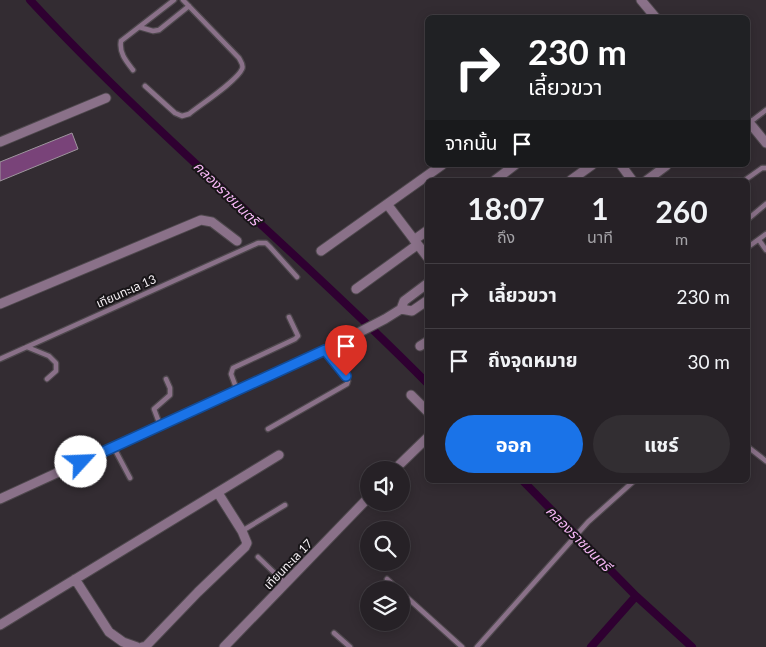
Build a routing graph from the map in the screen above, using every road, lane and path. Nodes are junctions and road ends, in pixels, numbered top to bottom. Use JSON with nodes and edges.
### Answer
{"nodes":[{"id":1,"x":174,"y":0,"type":"edge"},
{"id":2,"x":183,"y":0,"type":"edge"},
{"id":3,"x":641,"y":0,"type":"edge"},
{"id":4,"x":189,"y":6,"type":"junction"},
{"id":5,"x":654,"y":15,"type":"edge"},
{"id":6,"x":139,"y":27,"type":"junction"},
{"id":7,"x":133,"y":70,"type":"dead end"},
{"id":8,"x":144,"y":86,"type":"dead end"},
{"id":9,"x":106,"y":98,"type":"dead end"},
{"id":10,"x":766,"y":110,"type":"edge"},
{"id":11,"x":750,"y":121,"type":"edge"},
{"id":12,"x":750,"y":124,"type":"edge"},
{"id":13,"x":0,"y":142,"type":"edge"},
{"id":14,"x":766,"y":143,"type":"edge"},
{"id":15,"x":439,"y":167,"type":"edge"},
{"id":16,"x":512,"y":167,"type":"edge"},
{"id":17,"x":589,"y":167,"type":"edge"},
{"id":18,"x":622,"y":167,"type":"edge"},
{"id":19,"x":665,"y":167,"type":"edge"},
{"id":20,"x":766,"y":168,"type":"edge"},
{"id":21,"x":498,"y":178,"type":"edge"},
{"id":22,"x":574,"y":178,"type":"edge"},
{"id":23,"x":631,"y":178,"type":"edge"},
{"id":24,"x":649,"y":178,"type":"edge"},
{"id":25,"x":749,"y":178,"type":"edge"},
{"id":26,"x":387,"y":204,"type":"junction"},
{"id":27,"x":766,"y":204,"type":"edge"},
{"id":28,"x":750,"y":216,"type":"edge"},
{"id":29,"x":425,"y":233,"type":"edge"},
{"id":30,"x":766,"y":234,"type":"edge"},
{"id":31,"x":759,"y":240,"type":"junction"},
{"id":32,"x":238,"y":241,"type":"dead end"},
{"id":33,"x":416,"y":242,"type":"junction"},
{"id":34,"x":750,"y":246,"type":"edge"},
{"id":35,"x":321,"y":250,"type":"dead end"},
{"id":36,"x":766,"y":250,"type":"edge"},
{"id":37,"x":425,"y":254,"type":"edge"},
{"id":38,"x":297,"y":278,"type":"dead end"},
{"id":39,"x":425,"y":285,"type":"edge"},
{"id":40,"x":356,"y":289,"type":"dead end"},
{"id":41,"x":425,"y":302,"type":"edge"},
{"id":42,"x":0,"y":304,"type":"edge"},
{"id":43,"x":401,"y":310,"type":"junction"},
{"id":44,"x":289,"y":317,"type":"dead end"},
{"id":45,"x":425,"y":343,"type":"edge"},
{"id":46,"x":420,"y":346,"type":"dead end"},
{"id":47,"x":28,"y":347,"type":"junction"},
{"id":48,"x":325,"y":350,"type":"junction"},
{"id":49,"x":0,"y":359,"type":"edge"},
{"id":50,"x":47,"y":379,"type":"dead end"},
{"id":51,"x":166,"y":379,"type":"dead end"},
{"id":52,"x":237,"y":390,"type":"junction"},
{"id":53,"x":411,"y":395,"type":"dead end"},
{"id":54,"x":425,"y":409,"type":"edge"},
{"id":55,"x":160,"y":425,"type":"junction"},
{"id":56,"x":268,"y":429,"type":"dead end"},
{"id":57,"x":425,"y":439,"type":"edge"},
{"id":58,"x":113,"y":446,"type":"junction"},
{"id":59,"x":750,"y":449,"type":"edge"},
{"id":60,"x":279,"y":455,"type":"dead end"},
{"id":61,"x":403,"y":461,"type":"edge"},
{"id":62,"x":766,"y":461,"type":"edge"},
{"id":63,"x":130,"y":478,"type":"dead end"},
{"id":64,"x":632,"y":483,"type":"edge"},
{"id":65,"x":218,"y":493,"type":"junction"},
{"id":66,"x":0,"y":499,"type":"edge"},
{"id":67,"x":285,"y":505,"type":"dead end"},
{"id":68,"x":360,"y":506,"type":"edge"},
{"id":69,"x":242,"y":531,"type":"junction"},
{"id":70,"x":258,"y":557,"type":"dead end"},
{"id":71,"x":75,"y":579,"type":"junction"},
{"id":72,"x":286,"y":584,"type":"junction"},
{"id":73,"x":410,"y":600,"type":"edge"},
{"id":74,"x":0,"y":625,"type":"edge"},
{"id":75,"x":334,"y":633,"type":"dead end"},
{"id":76,"x":137,"y":647,"type":"edge"},
{"id":77,"x":142,"y":647,"type":"edge"},
{"id":78,"x":224,"y":647,"type":"edge"},
{"id":79,"x":350,"y":647,"type":"edge"},
{"id":80,"x":462,"y":647,"type":"edge"},
{"id":81,"x":477,"y":647,"type":"edge"}],
"edges":[{"from":1,"to":6,"type":"lane"},
{"from":2,"to":4,"type":"lane"},
{"from":3,"to":5,"type":"street"},
{"from":4,"to":6,"type":"lane"},
{"from":4,"to":8,"type":"lane"},
{"from":6,"to":7,"type":"lane"},
{"from":9,"to":13,"type":"street"},
{"from":10,"to":11,"type":"lane"},
{"from":12,"to":14,"type":"street"},
{"from":15,"to":26,"type":"street"},
{"from":16,"to":21,"type":"street"},
{"from":17,"to":22,"type":"street"},
{"from":18,"to":23,"type":"street"},
{"from":19,"to":24,"type":"street"},
{"from":20,"to":25,"type":"lane"},
{"from":26,"to":33,"type":"street"},
{"from":26,"to":35,"type":"street"},
{"from":27,"to":28,"type":"lane"},
{"from":29,"to":33,"type":"street"},
{"from":30,"to":31,"type":"lane"},
{"from":31,"to":34,"type":"lane"},
{"from":31,"to":36,"type":"lane"},
{"from":32,"to":42,"type":"street"},
{"from":33,"to":37,"type":"street"},
{"from":33,"to":40,"type":"street"},
{"from":38,"to":47,"type":"lane","name":"เทียนทะเล 13"},
{"from":39,"to":43,"type":"street"},
{"from":41,"to":43,"type":"street"},
{"from":43,"to":48,"type":"street"},
{"from":44,"to":52,"type":"lane"},
{"from":45,"to":46,"type":"street"},
{"from":47,"to":49,"type":"lane","name":"เทียนทะเล 13"},
{"from":47,"to":50,"type":"lane"},
{"from":48,"to":52,"type":"street"},
{"from":48,"to":56,"type":"lane"},
{"from":51,"to":55,"type":"lane"},
{"from":52,"to":55,"type":"street"},
{"from":53,"to":54,"type":"street"},
{"from":55,"to":58,"type":"street"},
{"from":57,"to":61,"type":"street"},
{"from":58,"to":63,"type":"lane"},
{"from":58,"to":66,"type":"street"},
{"from":59,"to":62,"type":"lane"},
{"from":60,"to":65,"type":"street"},
{"from":64,"to":81,"type":"lane"},
{"from":65,"to":69,"type":"street"},
{"from":65,"to":71,"type":"street"},
{"from":67,"to":69,"type":"lane"},
{"from":68,"to":72,"type":"street","name":"เทียนทะเล 17"},
{"from":69,"to":77,"type":"street"},
{"from":70,"to":72,"type":"lane"},
{"from":71,"to":74,"type":"street"},
{"from":71,"to":76,"type":"street"},
{"from":72,"to":78,"type":"street","name":"เทียนทะเล 17"},
{"from":73,"to":80,"type":"lane"},
{"from":75,"to":79,"type":"lane"}]}
